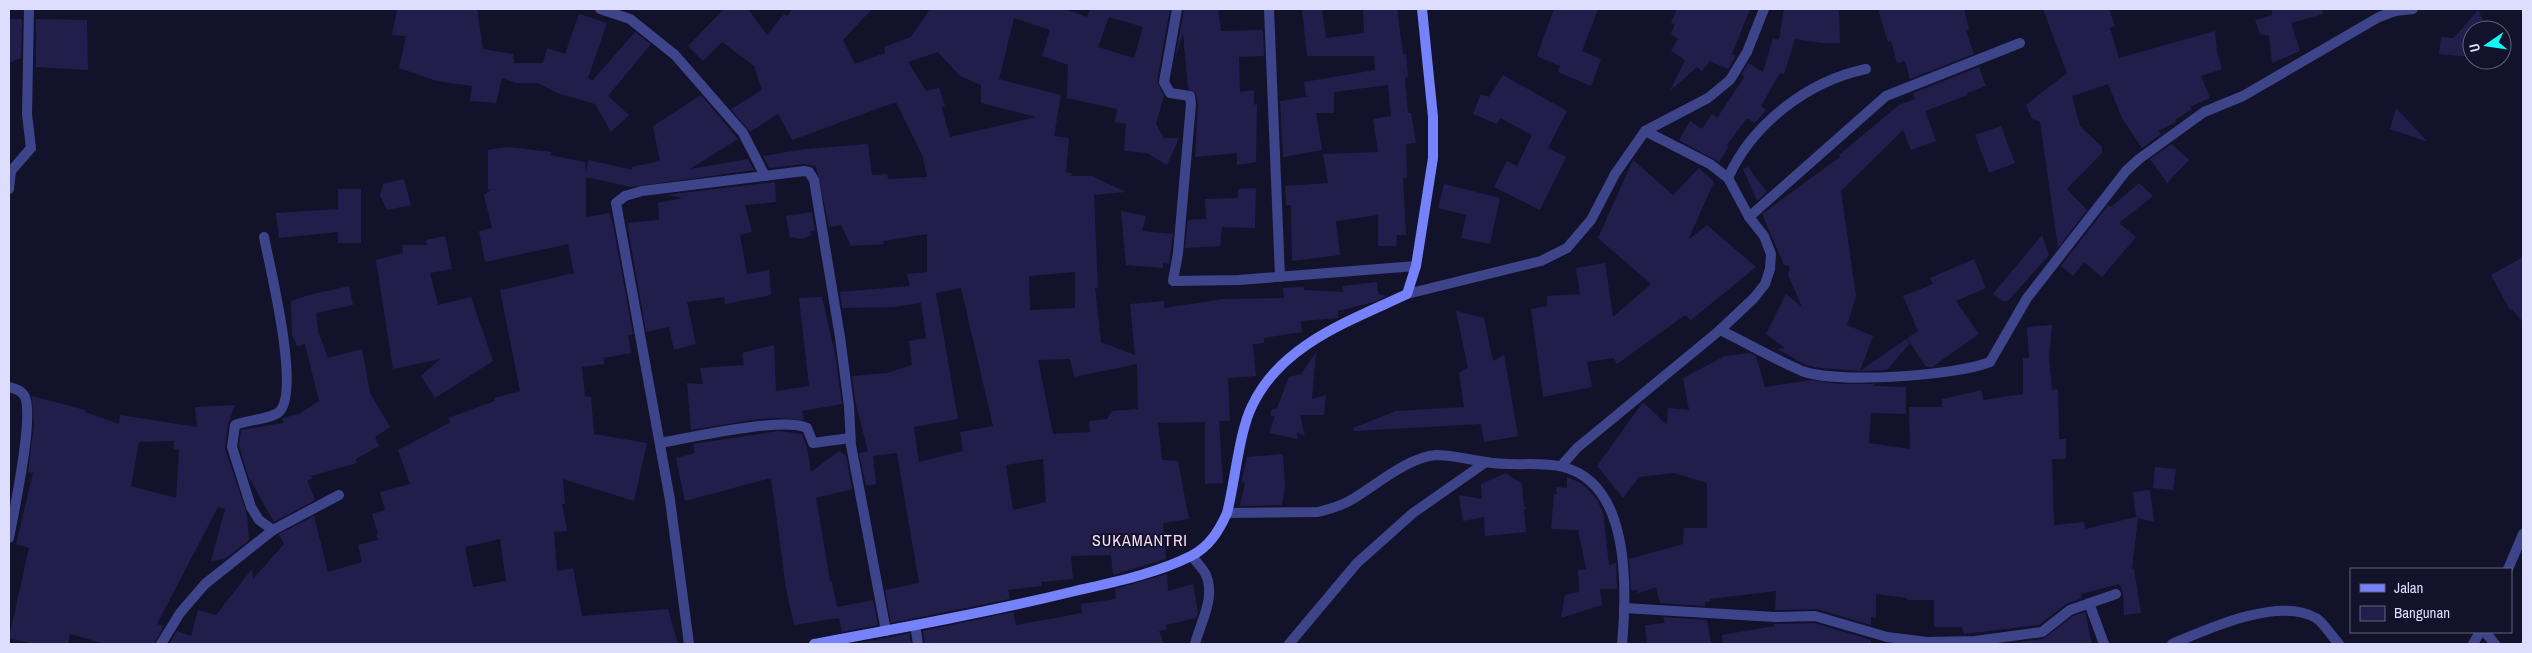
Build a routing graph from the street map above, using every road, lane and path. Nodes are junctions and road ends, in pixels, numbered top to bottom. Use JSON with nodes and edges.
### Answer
{"nodes":[{"id":1,"x":29,"y":9,"type":"edge"},
{"id":2,"x":600,"y":9,"type":"edge"},
{"id":3,"x":1177,"y":9,"type":"edge"},
{"id":4,"x":1269,"y":9,"type":"edge"},
{"id":5,"x":1422,"y":9,"type":"edge"},
{"id":6,"x":1764,"y":9,"type":"edge"},
{"id":7,"x":2413,"y":9,"type":"edge"},
{"id":8,"x":622,"y":12,"type":"edge"},
{"id":9,"x":2020,"y":43,"type":"dead end"},
{"id":10,"x":1866,"y":69,"type":"dead end"},
{"id":11,"x":1645,"y":131,"type":"junction"},
{"id":12,"x":1726,"y":175,"type":"junction"},
{"id":13,"x":765,"y":176,"type":"junction"},
{"id":14,"x":9,"y":189,"type":"edge"},
{"id":15,"x":1749,"y":217,"type":"junction"},
{"id":16,"x":264,"y":238,"type":"dead end"},
{"id":17,"x":1416,"y":266,"type":"junction"},
{"id":18,"x":1280,"y":277,"type":"junction"},
{"id":19,"x":1407,"y":294,"type":"junction"},
{"id":20,"x":1720,"y":330,"type":"junction"},
{"id":21,"x":9,"y":387,"type":"edge"},
{"id":22,"x":850,"y":438,"type":"junction"},
{"id":23,"x":660,"y":443,"type":"junction"},
{"id":24,"x":1486,"y":462,"type":"junction"},
{"id":25,"x":1561,"y":466,"type":"junction"},
{"id":26,"x":339,"y":495,"type":"dead end"},
{"id":27,"x":1227,"y":514,"type":"junction"},
{"id":28,"x":273,"y":530,"type":"junction"},
{"id":29,"x":2523,"y":534,"type":"edge"},
{"id":30,"x":9,"y":538,"type":"edge"},
{"id":31,"x":1192,"y":556,"type":"junction"},
{"id":32,"x":2508,"y":568,"type":"edge"},
{"id":33,"x":2116,"y":594,"type":"dead end"},
{"id":34,"x":2089,"y":603,"type":"junction"},
{"id":35,"x":1624,"y":608,"type":"junction"},
{"id":36,"x":914,"y":625,"type":"junction"},
{"id":37,"x":886,"y":631,"type":"junction"},
{"id":38,"x":2479,"y":633,"type":"edge"},
{"id":39,"x":2486,"y":633,"type":"edge"},
{"id":40,"x":1887,"y":640,"type":"edge"},
{"id":41,"x":161,"y":644,"type":"edge"},
{"id":42,"x":689,"y":644,"type":"edge"},
{"id":43,"x":814,"y":644,"type":"edge"},
{"id":44,"x":918,"y":644,"type":"edge"},
{"id":45,"x":1195,"y":644,"type":"edge"},
{"id":46,"x":1288,"y":644,"type":"edge"},
{"id":47,"x":1622,"y":644,"type":"edge"},
{"id":48,"x":2104,"y":644,"type":"edge"},
{"id":49,"x":2172,"y":644,"type":"edge"},
{"id":50,"x":2339,"y":644,"type":"edge"},
{"id":51,"x":2473,"y":644,"type":"edge"},
{"id":52,"x":2495,"y":644,"type":"edge"}],
"edges":[{"from":1,"to":14,"type":"street"},
{"from":2,"to":8,"type":"street"},
{"from":3,"to":18,"type":"street"},
{"from":4,"to":18,"type":"street"},
{"from":5,"to":17,"type":"street"},
{"from":6,"to":11,"type":"street"},
{"from":7,"to":20,"type":"street"},
{"from":8,"to":13,"type":"street"},
{"from":9,"to":15,"type":"street"},
{"from":10,"to":12,"type":"street"},
{"from":11,"to":12,"type":"street"},
{"from":11,"to":19,"type":"street"},
{"from":12,"to":15,"type":"street"},
{"from":13,"to":22,"type":"street"},
{"from":13,"to":23,"type":"street"},
{"from":15,"to":20,"type":"street"},
{"from":16,"to":28,"type":"street"},
{"from":17,"to":18,"type":"street"},
{"from":17,"to":19,"type":"street"},
{"from":19,"to":27,"type":"street"},
{"from":20,"to":25,"type":"street"},
{"from":21,"to":30,"type":"street"},
{"from":22,"to":23,"type":"street"},
{"from":22,"to":37,"type":"street"},
{"from":23,"to":42,"type":"street"},
{"from":24,"to":25,"type":"street"},
{"from":24,"to":27,"type":"street"},
{"from":24,"to":46,"type":"street"},
{"from":25,"to":35,"type":"street"},
{"from":26,"to":28,"type":"street"},
{"from":27,"to":31,"type":"street"},
{"from":28,"to":41,"type":"street"},
{"from":29,"to":32,"type":"street"},
{"from":31,"to":36,"type":"street"},
{"from":31,"to":45,"type":"street"},
{"from":33,"to":34,"type":"street"},
{"from":34,"to":40,"type":"street"},
{"from":34,"to":48,"type":"street"},
{"from":35,"to":40,"type":"street"},
{"from":35,"to":47,"type":"street"},
{"from":36,"to":37,"type":"street"},
{"from":36,"to":44,"type":"street"},
{"from":37,"to":43,"type":"street"},
{"from":38,"to":51,"type":"street"},
{"from":39,"to":52,"type":"street"},
{"from":49,"to":50,"type":"street"}]}
